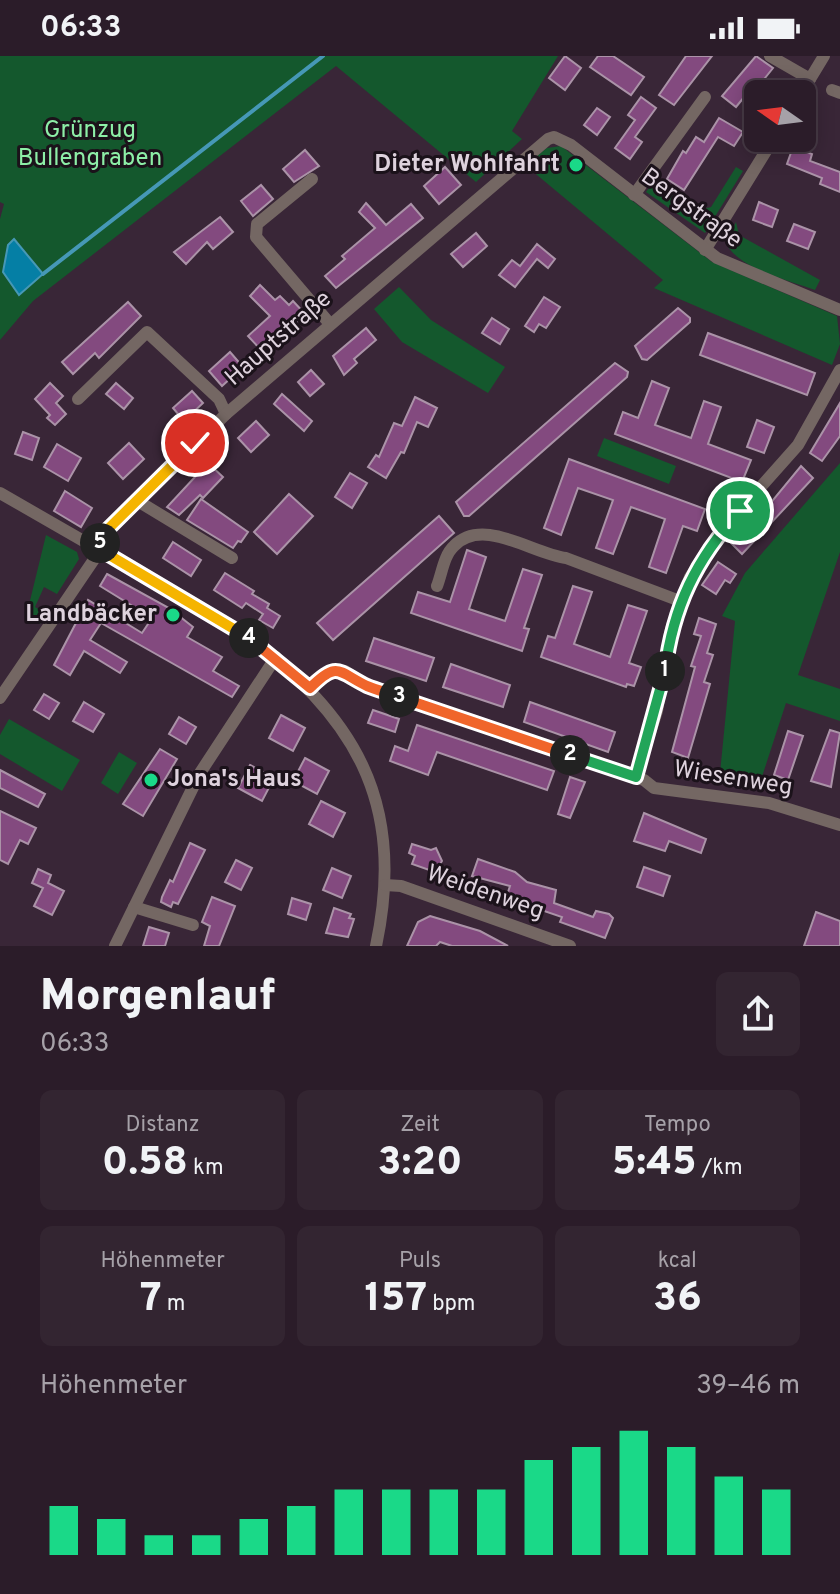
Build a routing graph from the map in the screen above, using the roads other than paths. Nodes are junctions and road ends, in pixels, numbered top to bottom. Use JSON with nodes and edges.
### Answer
{"nodes":[{"id":1,"x":770,"y":56,"type":"edge"},
{"id":2,"x":824,"y":56,"type":"edge"},
{"id":3,"x":810,"y":79,"type":"joint"},
{"id":4,"x":705,"y":97,"type":"dead end"},
{"id":5,"x":571,"y":145,"type":"joint"},
{"id":6,"x":765,"y":152,"type":"edge"},
{"id":7,"x":312,"y":179,"type":"dead end"},
{"id":8,"x":634,"y":195,"type":"junction"},
{"id":9,"x":705,"y":250,"type":"junction"},
{"id":10,"x":840,"y":310,"type":"edge"},
{"id":11,"x":330,"y":324,"type":"junction"},
{"id":12,"x":840,"y":370,"type":"edge"},
{"id":13,"x":78,"y":399,"type":"dead end"},
{"id":14,"x":226,"y":414,"type":"junction"},
{"id":15,"x":0,"y":493,"type":"edge"},
{"id":16,"x":136,"y":500,"type":"junction"},
{"id":17,"x":99,"y":549,"type":"junction"},
{"id":18,"x":232,"y":558,"type":"dead end"},
{"id":19,"x":437,"y":586,"type":"dead end"},
{"id":20,"x":680,"y":601,"type":"junction"},
{"id":21,"x":276,"y":657,"type":"junction"},
{"id":22,"x":310,"y":688,"type":"junction"},
{"id":23,"x":0,"y":698,"type":"edge"},
{"id":24,"x":636,"y":777,"type":"junction"},
{"id":25,"x":840,"y":825,"type":"edge"},
{"id":26,"x":385,"y":885,"type":"junction"},
{"id":27,"x":134,"y":907,"type":"junction"},
{"id":28,"x":193,"y":925,"type":"dead end"},
{"id":29,"x":115,"y":946,"type":"edge"},
{"id":30,"x":376,"y":946,"type":"edge"},
{"id":31,"x":570,"y":946,"type":"edge"}],
"edges":[{"from":1,"to":3,"type":"street"},
{"from":2,"to":3,"type":"street"},
{"from":4,"to":8,"type":"street"},
{"from":5,"to":8,"type":"street","name":"Bergstraße"},
{"from":5,"to":11,"type":"street","name":"Hauptstraße"},
{"from":6,"to":9,"type":"street"},
{"from":7,"to":11,"type":"street"},
{"from":8,"to":9,"type":"street","name":"Bergstraße"},
{"from":9,"to":10,"type":"street","name":"Bergstraße"},
{"from":11,"to":14,"type":"street","name":"Hauptstraße"},
{"from":12,"to":20,"type":"street"},
{"from":13,"to":14,"type":"street"},
{"from":14,"to":16,"type":"street","name":"Hauptstraße"},
{"from":15,"to":17,"type":"street"},
{"from":16,"to":17,"type":"street","name":"Hauptstraße"},
{"from":16,"to":18,"type":"street"},
{"from":17,"to":21,"type":"street"},
{"from":17,"to":23,"type":"street","name":"Hauptstraße"},
{"from":19,"to":20,"type":"street"},
{"from":20,"to":24,"type":"street"},
{"from":21,"to":22,"type":"street"},
{"from":21,"to":27,"type":"street"},
{"from":22,"to":24,"type":"street","name":"Wiesenweg"},
{"from":22,"to":26,"type":"street"},
{"from":24,"to":25,"type":"street","name":"Wiesenweg"},
{"from":26,"to":30,"type":"street"},
{"from":26,"to":31,"type":"street","name":"Weidenweg"},
{"from":27,"to":28,"type":"street"},
{"from":27,"to":29,"type":"street"}]}
